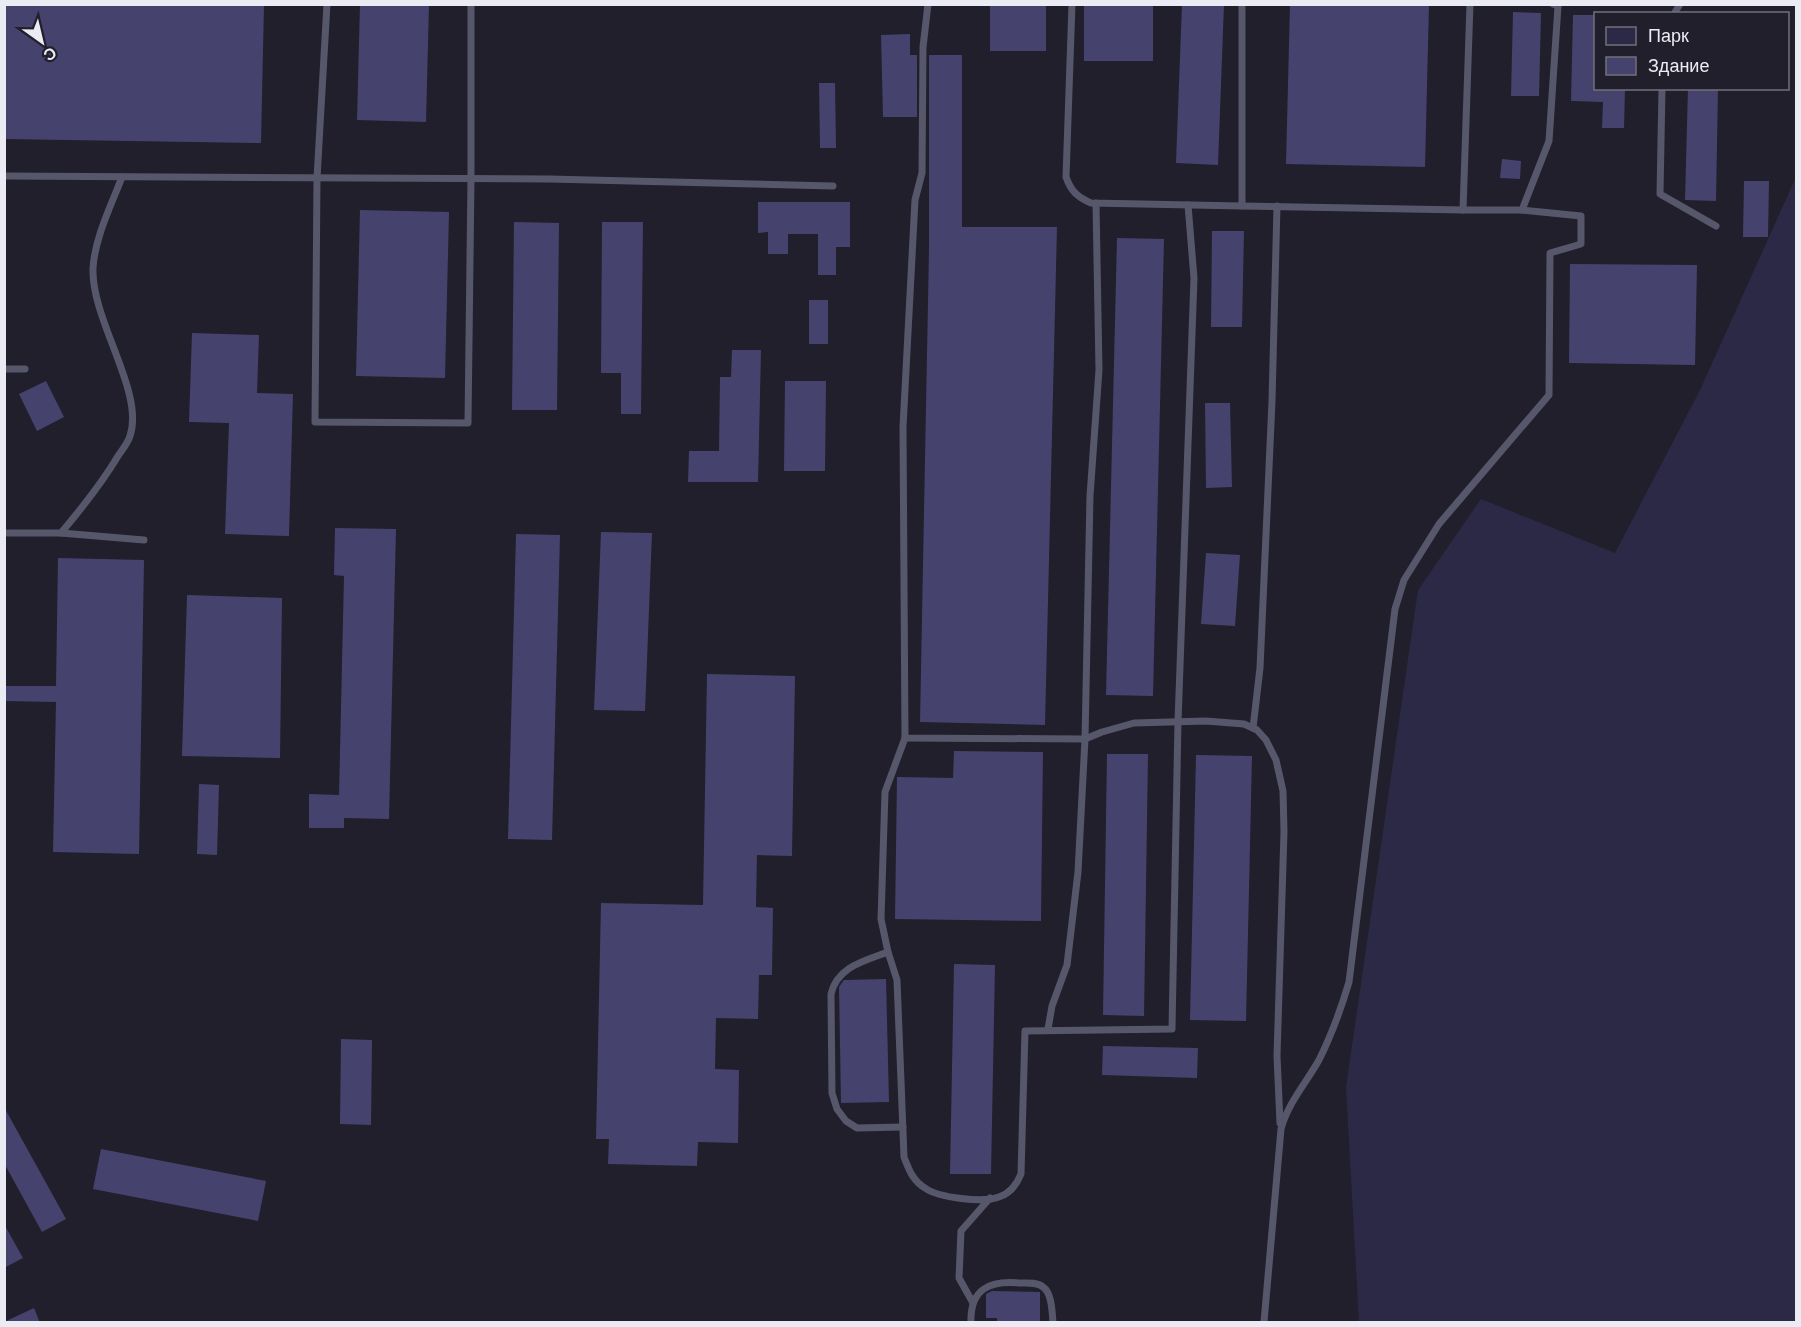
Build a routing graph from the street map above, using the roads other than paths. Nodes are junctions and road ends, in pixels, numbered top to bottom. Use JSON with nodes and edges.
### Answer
{"nodes":[{"id":1,"x":327,"y":4,"type":"edge"},
{"id":2,"x":471,"y":4,"type":"edge"},
{"id":3,"x":928,"y":4,"type":"edge"},
{"id":4,"x":1072,"y":4,"type":"edge"},
{"id":5,"x":1242,"y":4,"type":"edge"},
{"id":6,"x":1470,"y":4,"type":"edge"},
{"id":7,"x":1553,"y":4,"type":"edge"},
{"id":8,"x":1662,"y":90,"type":"edge"},
{"id":9,"x":4,"y":176,"type":"edge"},
{"id":10,"x":122,"y":177,"type":"junction"},
{"id":11,"x":317,"y":178,"type":"junction"},
{"id":12,"x":471,"y":178,"type":"junction"},
{"id":13,"x":833,"y":186,"type":"dead end"},
{"id":14,"x":1096,"y":203,"type":"junction"},
{"id":15,"x":1188,"y":205,"type":"junction"},
{"id":16,"x":1242,"y":206,"type":"junction"},
{"id":17,"x":1277,"y":206,"type":"junction"},
{"id":18,"x":1462,"y":210,"type":"junction"},
{"id":19,"x":1522,"y":210,"type":"junction"},
{"id":20,"x":1716,"y":226,"type":"dead end"},
{"id":21,"x":4,"y":369,"type":"edge"},
{"id":22,"x":25,"y":369,"type":"dead end"},
{"id":23,"x":4,"y":533,"type":"edge"},
{"id":24,"x":61,"y":533,"type":"junction"},
{"id":25,"x":144,"y":540,"type":"dead end"},
{"id":26,"x":1178,"y":722,"type":"junction"},
{"id":27,"x":1252,"y":728,"type":"junction"},
{"id":28,"x":906,"y":738,"type":"junction"},
{"id":29,"x":1085,"y":740,"type":"junction"},
{"id":30,"x":888,"y":952,"type":"junction"},
{"id":31,"x":1048,"y":1029,"type":"junction"},
{"id":32,"x":903,"y":1127,"type":"junction"},
{"id":33,"x":1281,"y":1129,"type":"junction"},
{"id":34,"x":990,"y":1198,"type":"junction"},
{"id":35,"x":973,"y":1303,"type":"junction"},
{"id":36,"x":971,"y":1323,"type":"edge"},
{"id":37,"x":1053,"y":1323,"type":"edge"},
{"id":38,"x":1264,"y":1323,"type":"edge"}],
"edges":[{"from":1,"to":11,"type":"lane"},
{"from":2,"to":12,"type":"lane"},
{"from":3,"to":28,"type":"lane"},
{"from":4,"to":14,"type":"lane"},
{"from":5,"to":16,"type":"lane"},
{"from":6,"to":18,"type":"lane"},
{"from":7,"to":19,"type":"lane"},
{"from":8,"to":20,"type":"lane"},
{"from":9,"to":10,"type":"lane"},
{"from":10,"to":11,"type":"lane"},
{"from":10,"to":24,"type":"lane"},
{"from":11,"to":12,"type":"lane"},
{"from":11,"to":12,"type":"lane"},
{"from":12,"to":13,"type":"lane"},
{"from":14,"to":15,"type":"lane"},
{"from":14,"to":29,"type":"lane"},
{"from":15,"to":16,"type":"lane"},
{"from":15,"to":26,"type":"lane"},
{"from":16,"to":17,"type":"lane"},
{"from":17,"to":18,"type":"lane"},
{"from":17,"to":27,"type":"lane"},
{"from":18,"to":19,"type":"lane"},
{"from":19,"to":33,"type":"lane"},
{"from":21,"to":22,"type":"lane"},
{"from":23,"to":24,"type":"lane"},
{"from":24,"to":25,"type":"lane"},
{"from":26,"to":27,"type":"lane"},
{"from":26,"to":29,"type":"lane"},
{"from":26,"to":31,"type":"lane"},
{"from":27,"to":33,"type":"lane"},
{"from":28,"to":29,"type":"lane"},
{"from":28,"to":30,"type":"lane"},
{"from":29,"to":31,"type":"lane"},
{"from":30,"to":32,"type":"lane"},
{"from":30,"to":32,"type":"lane"},
{"from":31,"to":34,"type":"lane"},
{"from":32,"to":34,"type":"lane"},
{"from":33,"to":38,"type":"lane"},
{"from":34,"to":35,"type":"lane"},
{"from":35,"to":36,"type":"lane"},
{"from":35,"to":37,"type":"lane"}]}
